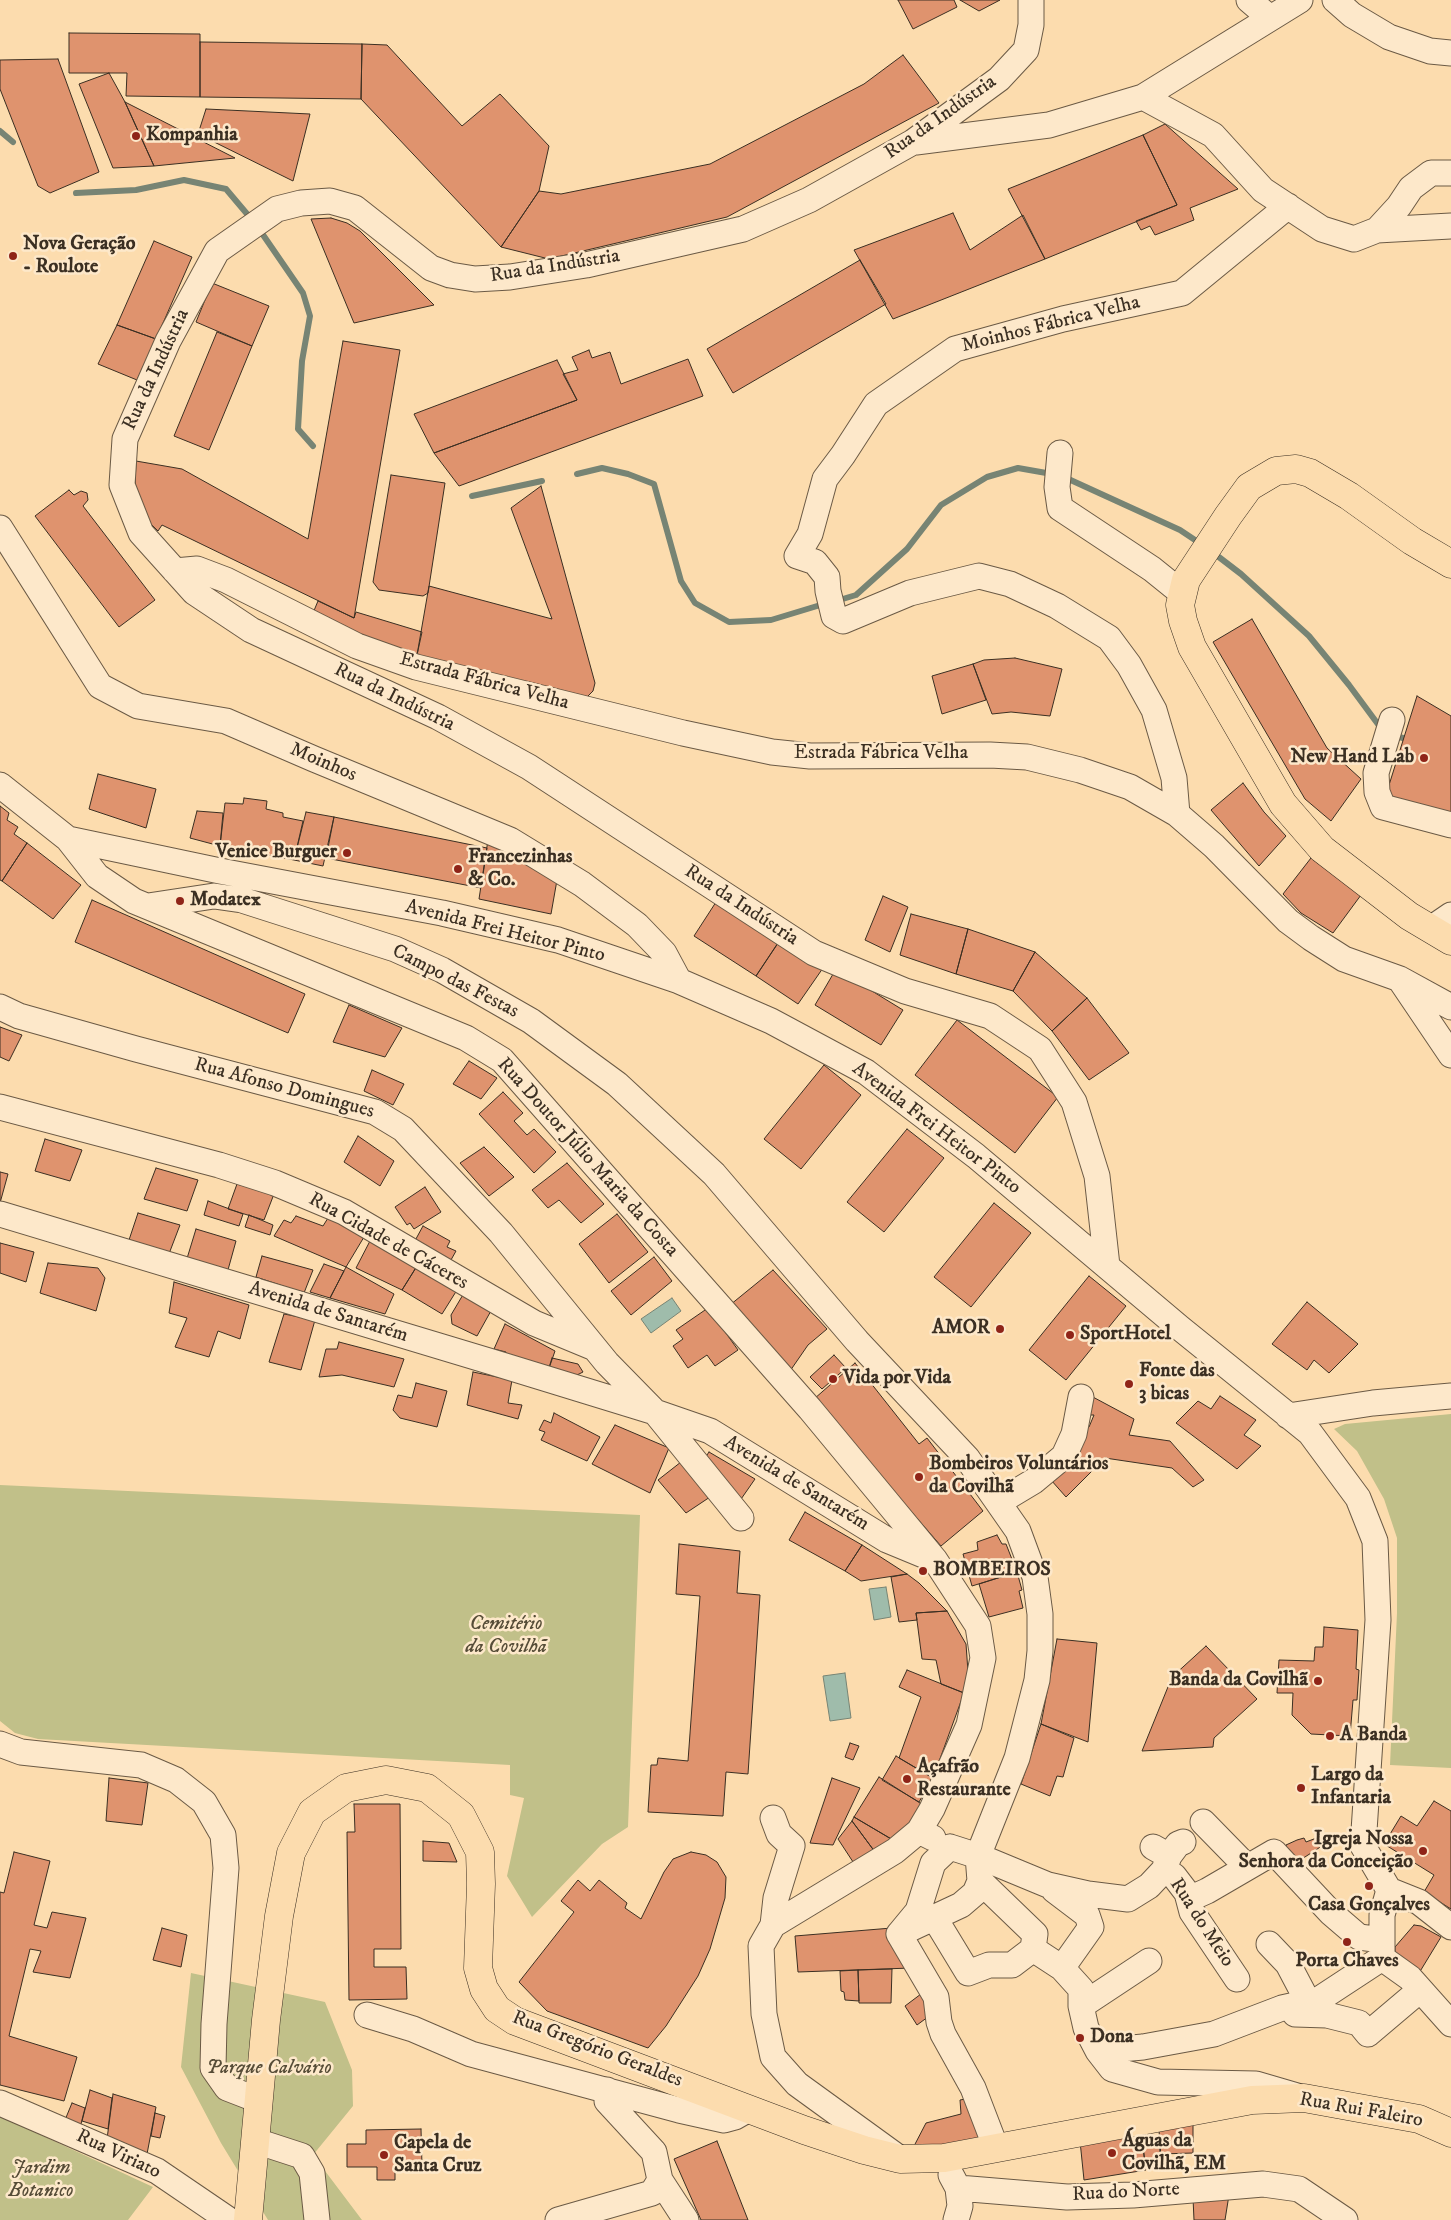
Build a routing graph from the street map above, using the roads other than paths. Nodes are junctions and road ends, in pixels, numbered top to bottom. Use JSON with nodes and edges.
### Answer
{"nodes":[{"id":1,"x":1031,"y":0,"type":"edge"},
{"id":2,"x":1249,"y":0,"type":"edge"},
{"id":3,"x":1300,"y":0,"type":"edge"},
{"id":4,"x":1336,"y":0,"type":"edge"},
{"id":5,"x":1270,"y":18,"type":"junction"},
{"id":6,"x":1451,"y":53,"type":"edge"},
{"id":7,"x":1143,"y":97,"type":"junction"},
{"id":8,"x":913,"y":142,"type":"junction"},
{"id":9,"x":1451,"y":173,"type":"edge"},
{"id":10,"x":1288,"y":206,"type":"junction"},
{"id":11,"x":1451,"y":226,"type":"edge"},
{"id":12,"x":1377,"y":230,"type":"junction"},
{"id":13,"x":1060,"y":453,"type":"dead end"},
{"id":14,"x":0,"y":528,"type":"edge"},
{"id":15,"x":1451,"y":564,"type":"edge"},
{"id":16,"x":175,"y":571,"type":"junction"},
{"id":17,"x":1184,"y":587,"type":"junction"},
{"id":18,"x":1392,"y":720,"type":"dead end"},
{"id":19,"x":0,"y":785,"type":"edge"},
{"id":20,"x":1177,"y":814,"type":"junction"},
{"id":21,"x":1451,"y":825,"type":"edge"},
{"id":22,"x":68,"y":838,"type":"junction"},
{"id":23,"x":148,"y":906,"type":"junction"},
{"id":24,"x":1445,"y":928,"type":"edge"},
{"id":25,"x":1400,"y":979,"type":"junction"},
{"id":26,"x":679,"y":981,"type":"junction"},
{"id":27,"x":0,"y":1007,"type":"edge"},
{"id":28,"x":1451,"y":1007,"type":"edge"},
{"id":29,"x":1451,"y":1055,"type":"edge"},
{"id":30,"x":0,"y":1107,"type":"edge"},
{"id":31,"x":0,"y":1214,"type":"edge"},
{"id":32,"x":1107,"y":1266,"type":"junction"},
{"id":33,"x":594,"y":1348,"type":"junction"},
{"id":34,"x":1451,"y":1396,"type":"edge"},
{"id":35,"x":1081,"y":1397,"type":"dead end"},
{"id":36,"x":655,"y":1412,"type":"junction"},
{"id":37,"x":1288,"y":1416,"type":"junction"},
{"id":38,"x":999,"y":1502,"type":"junction"},
{"id":39,"x":740,"y":1518,"type":"dead end"},
{"id":40,"x":935,"y":1560,"type":"junction"},
{"id":41,"x":0,"y":1744,"type":"edge"},
{"id":42,"x":773,"y":1818,"type":"dead end"},
{"id":43,"x":1203,"y":1822,"type":"dead end"},
{"id":44,"x":918,"y":1831,"type":"junction"},
{"id":45,"x":950,"y":1847,"type":"junction"},
{"id":46,"x":978,"y":1856,"type":"junction"},
{"id":47,"x":1247,"y":1867,"type":"junction"},
{"id":48,"x":980,"y":1881,"type":"junction"},
{"id":49,"x":1048,"y":1885,"type":"junction"},
{"id":50,"x":1389,"y":1890,"type":"junction"},
{"id":51,"x":1189,"y":1899,"type":"junction"},
{"id":52,"x":934,"y":1917,"type":"junction"},
{"id":53,"x":773,"y":1926,"type":"junction"},
{"id":54,"x":1451,"y":1928,"type":"edge"},
{"id":55,"x":899,"y":1934,"type":"junction"},
{"id":56,"x":1269,"y":1944,"type":"dead end"},
{"id":57,"x":1033,"y":1949,"type":"junction"},
{"id":58,"x":1382,"y":1949,"type":"junction"},
{"id":59,"x":1149,"y":1962,"type":"dead end"},
{"id":60,"x":1062,"y":1968,"type":"junction"},
{"id":61,"x":1237,"y":1979,"type":"dead end"},
{"id":62,"x":1420,"y":1990,"type":"junction"},
{"id":63,"x":1308,"y":2002,"type":"junction"},
{"id":64,"x":1081,"y":2006,"type":"junction"},
{"id":65,"x":1270,"y":2013,"type":"junction"},
{"id":66,"x":367,"y":2015,"type":"dead end"},
{"id":67,"x":1451,"y":2024,"type":"edge"},
{"id":68,"x":1098,"y":2051,"type":"junction"},
{"id":69,"x":607,"y":2090,"type":"junction"},
{"id":70,"x":1304,"y":2098,"type":"junction"},
{"id":71,"x":258,"y":2100,"type":"junction"},
{"id":72,"x":0,"y":2102,"type":"edge"},
{"id":73,"x":749,"y":2109,"type":"junction"},
{"id":74,"x":1451,"y":2133,"type":"edge"},
{"id":75,"x":256,"y":2141,"type":"junction"},
{"id":76,"x":996,"y":2148,"type":"junction"},
{"id":77,"x":944,"y":2158,"type":"junction"},
{"id":78,"x":900,"y":2159,"type":"junction"},
{"id":79,"x":660,"y":2180,"type":"junction"},
{"id":80,"x":958,"y":2188,"type":"junction"},
{"id":81,"x":229,"y":2220,"type":"edge"},
{"id":82,"x":248,"y":2220,"type":"edge"},
{"id":83,"x":316,"y":2220,"type":"edge"},
{"id":84,"x":558,"y":2220,"type":"edge"},
{"id":85,"x":686,"y":2220,"type":"edge"},
{"id":86,"x":956,"y":2220,"type":"edge"},
{"id":87,"x":1345,"y":2220,"type":"edge"}],
"edges":[{"from":1,"to":8,"type":"street","name":"Rua da Indústria"},
{"from":2,"to":5,"type":"street"},
{"from":3,"to":5,"type":"street"},
{"from":4,"to":6,"type":"street"},
{"from":5,"to":7,"type":"street"},
{"from":7,"to":8,"type":"street"},
{"from":7,"to":10,"type":"street"},
{"from":8,"to":16,"type":"street","name":"Rua da Indústria"},
{"from":9,"to":12,"type":"street"},
{"from":10,"to":12,"type":"street"},
{"from":10,"to":20,"type":"street","name":"Moinhos Fábrica Velha"},
{"from":11,"to":12,"type":"street"},
{"from":13,"to":17,"type":"street"},
{"from":14,"to":26,"type":"street","name":"Moinhos"},
{"from":15,"to":17,"type":"main road"},
{"from":16,"to":20,"type":"street","name":"Estrada Fábrica Velha"},
{"from":16,"to":32,"type":"street","name":"Rua da Indústria"},
{"from":17,"to":24,"type":"main road"},
{"from":18,"to":21,"type":"street"},
{"from":19,"to":22,"type":"street"},
{"from":20,"to":25,"type":"street","name":"Estrada Fábrica Velha"},
{"from":22,"to":23,"type":"street","name":"Rua Doutor Júlio Maria da Costa"},
{"from":22,"to":26,"type":"street","name":"Avenida Frei Heitor Pinto"},
{"from":23,"to":38,"type":"street","name":"Campo das Festas"},
{"from":23,"to":40,"type":"street","name":"Rua Doutor Júlio Maria da Costa"},
{"from":25,"to":28,"type":"street","name":"Estrada Fábrica Velha"},
{"from":25,"to":29,"type":"street"},
{"from":26,"to":32,"type":"street","name":"Avenida Frei Heitor Pinto"},
{"from":27,"to":33,"type":"street","name":"Rua Afonso Domingues"},
{"from":30,"to":33,"type":"street","name":"Rua Cidade de Cáceres"},
{"from":31,"to":36,"type":"street","name":"Avenida de Santarém"},
{"from":32,"to":37,"type":"street","name":"Avenida Frei Heitor Pinto"},
{"from":33,"to":36,"type":"street","name":"Rua Afonso Domingues"},
{"from":34,"to":37,"type":"street"},
{"from":35,"to":38,"type":"street"},
{"from":36,"to":39,"type":"street","name":"Avenida de Santarém"},
{"from":36,"to":40,"type":"street","name":"Avenida de Santarém"},
{"from":37,"to":50,"type":"street","name":"Avenida Frei Heitor Pinto"},
{"from":38,"to":46,"type":"street","name":"Campo das Festas"},
{"from":40,"to":44,"type":"street","name":"Rua Doutor Júlio Maria da Costa"},
{"from":41,"to":71,"type":"street"},
{"from":42,"to":53,"type":"street"},
{"from":43,"to":47,"type":"street"},
{"from":44,"to":45,"type":"street"},
{"from":44,"to":53,"type":"street","name":"Rua Doutor Júlio Maria da Costa"},
{"from":45,"to":46,"type":"street"},
{"from":45,"to":55,"type":"street"},
{"from":46,"to":48,"type":"street"},
{"from":46,"to":49,"type":"street"},
{"from":47,"to":51,"type":"street"},
{"from":47,"to":58,"type":"street"},
{"from":48,"to":52,"type":"street"},
{"from":48,"to":57,"type":"street"},
{"from":49,"to":51,"type":"street","name":"Rua do Meio"},
{"from":49,"to":60,"type":"street"},
{"from":50,"to":54,"type":"street"},
{"from":50,"to":58,"type":"street"},
{"from":51,"to":61,"type":"street","name":"Rua do Meio"},
{"from":52,"to":55,"type":"street"},
{"from":52,"to":57,"type":"street"},
{"from":53,"to":78,"type":"street"},
{"from":55,"to":76,"type":"street"},
{"from":56,"to":63,"type":"street"},
{"from":57,"to":60,"type":"street"},
{"from":58,"to":62,"type":"street"},
{"from":58,"to":63,"type":"street"},
{"from":59,"to":64,"type":"street"},
{"from":60,"to":64,"type":"street"},
{"from":62,"to":65,"type":"street"},
{"from":62,"to":67,"type":"street"},
{"from":63,"to":65,"type":"street"},
{"from":64,"to":68,"type":"street"},
{"from":65,"to":68,"type":"street"},
{"from":66,"to":69,"type":"street"},
{"from":68,"to":70,"type":"street"},
{"from":69,"to":73,"type":"street"},
{"from":69,"to":79,"type":"street"},
{"from":70,"to":74,"type":"main road","name":"Rua Rui Faleiro"},
{"from":70,"to":76,"type":"main road","name":"Rua Rui Faleiro"},
{"from":71,"to":73,"type":"main road","name":"Rua Gregório Geraldes"},
{"from":71,"to":75,"type":"main road","name":"Rua Gregório Geraldes"},
{"from":72,"to":81,"type":"street","name":"Rua Viriato"},
{"from":73,"to":78,"type":"main road","name":"Rua Gregório Geraldes"},
{"from":75,"to":82,"type":"main road","name":"Rua Gregório Geraldes"},
{"from":75,"to":83,"type":"street"},
{"from":76,"to":77,"type":"main road","name":"Rua Rui Faleiro"},
{"from":77,"to":78,"type":"main road","name":"Rua Gregório Geraldes"},
{"from":77,"to":80,"type":"street"},
{"from":79,"to":84,"type":"street"},
{"from":79,"to":85,"type":"street"},
{"from":80,"to":86,"type":"street"},
{"from":80,"to":87,"type":"street","name":"Rua do Norte"}]}
